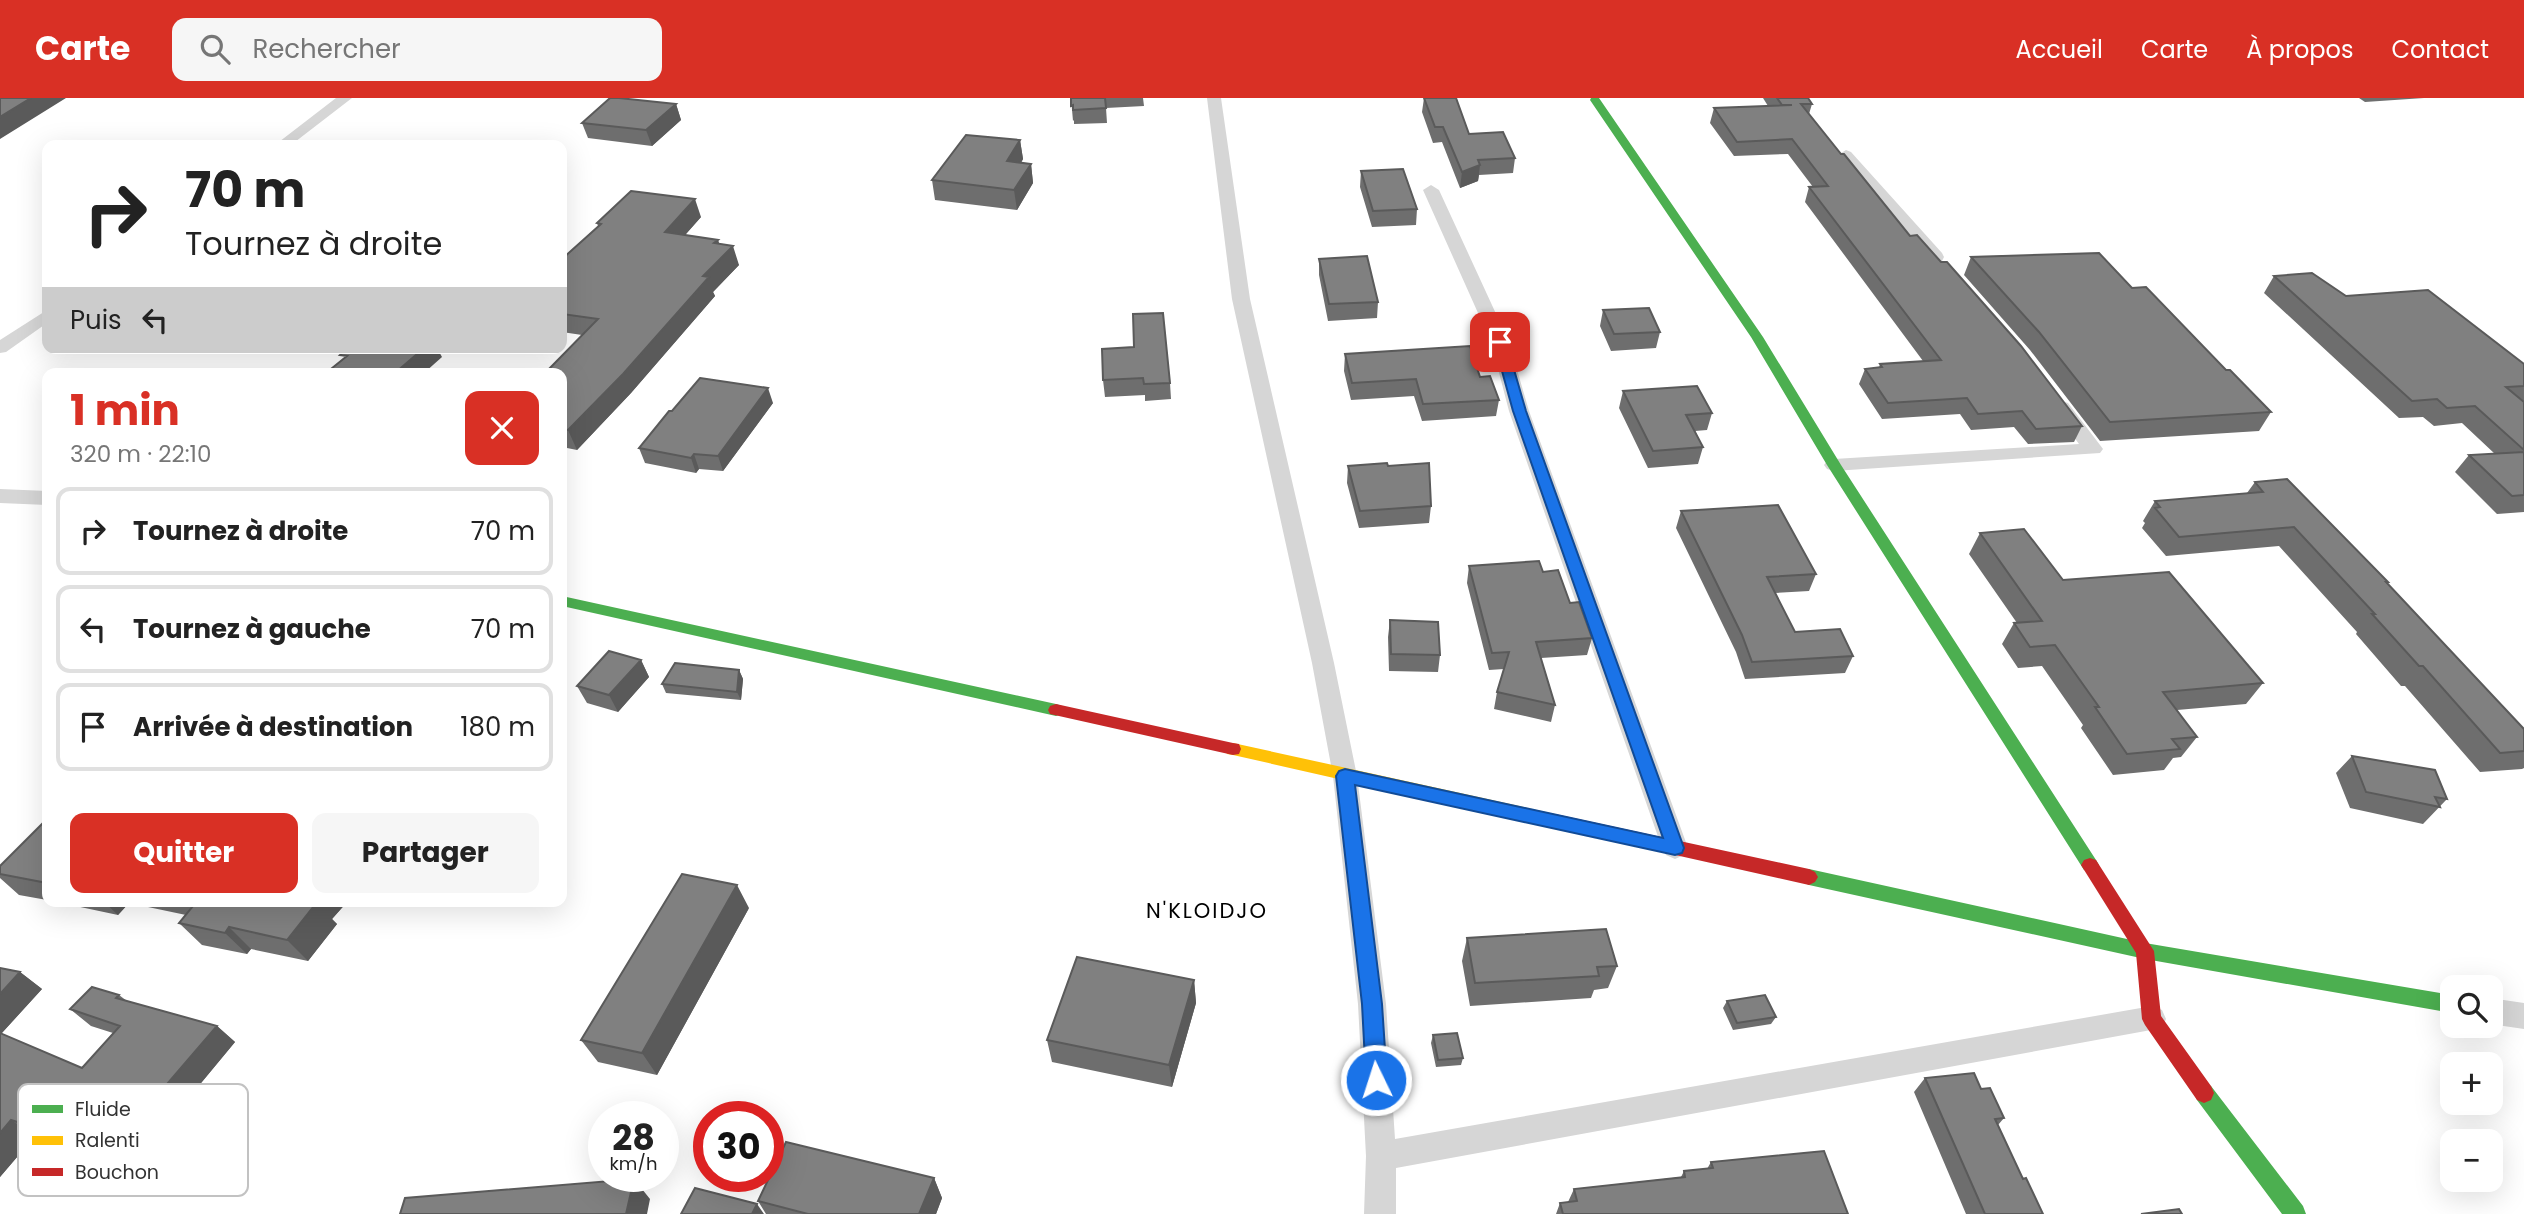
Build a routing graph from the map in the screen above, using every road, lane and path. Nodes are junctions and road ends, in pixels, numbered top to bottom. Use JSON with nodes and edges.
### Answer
{"nodes":[{"id":1,"x":345,"y":98,"type":"edge"},
{"id":2,"x":1214,"y":98,"type":"edge"},
{"id":3,"x":1595,"y":100,"type":"dead end"},
{"id":4,"x":289,"y":140,"type":"edge"},
{"id":5,"x":1846,"y":155,"type":"edge"},
{"id":6,"x":1431,"y":190,"type":"dead end"},
{"id":7,"x":1947,"y":270,"type":"edge"},
{"id":8,"x":42,"y":319,"type":"edge"},
{"id":9,"x":0,"y":348,"type":"edge"},
{"id":10,"x":2054,"y":397,"type":"edge"},
{"id":11,"x":1835,"y":465,"type":"junction"},
{"id":12,"x":0,"y":496,"type":"edge"},
{"id":13,"x":42,"y":498,"type":"edge"},
{"id":14,"x":567,"y":602,"type":"edge"},
{"id":15,"x":1345,"y":776,"type":"junction"},
{"id":16,"x":1675,"y":848,"type":"junction"},
{"id":17,"x":2145,"y":951,"type":"junction"},
{"id":18,"x":2440,"y":1002,"type":"edge"},
{"id":19,"x":2503,"y":1013,"type":"edge"},
{"id":20,"x":2524,"y":1016,"type":"edge"},
{"id":21,"x":2152,"y":1019,"type":"junction"},
{"id":22,"x":1381,"y":1156,"type":"junction"},
{"id":23,"x":1380,"y":1214,"type":"edge"},
{"id":24,"x":2295,"y":1214,"type":"edge"}],
"edges":[{"from":1,"to":4,"type":"street"},
{"from":2,"to":15,"type":"street"},
{"from":3,"to":11,"type":"street"},
{"from":5,"to":7,"type":"street"},
{"from":6,"to":16,"type":"street"},
{"from":8,"to":9,"type":"street"},
{"from":10,"to":11,"type":"street"},
{"from":11,"to":17,"type":"street"},
{"from":12,"to":13,"type":"street"},
{"from":14,"to":15,"type":"street"},
{"from":15,"to":16,"type":"street"},
{"from":15,"to":22,"type":"street"},
{"from":16,"to":17,"type":"street"},
{"from":17,"to":18,"type":"street"},
{"from":17,"to":21,"type":"street"},
{"from":19,"to":20,"type":"street"},
{"from":21,"to":22,"type":"street"},
{"from":21,"to":24,"type":"street"},
{"from":22,"to":23,"type":"street"}]}
